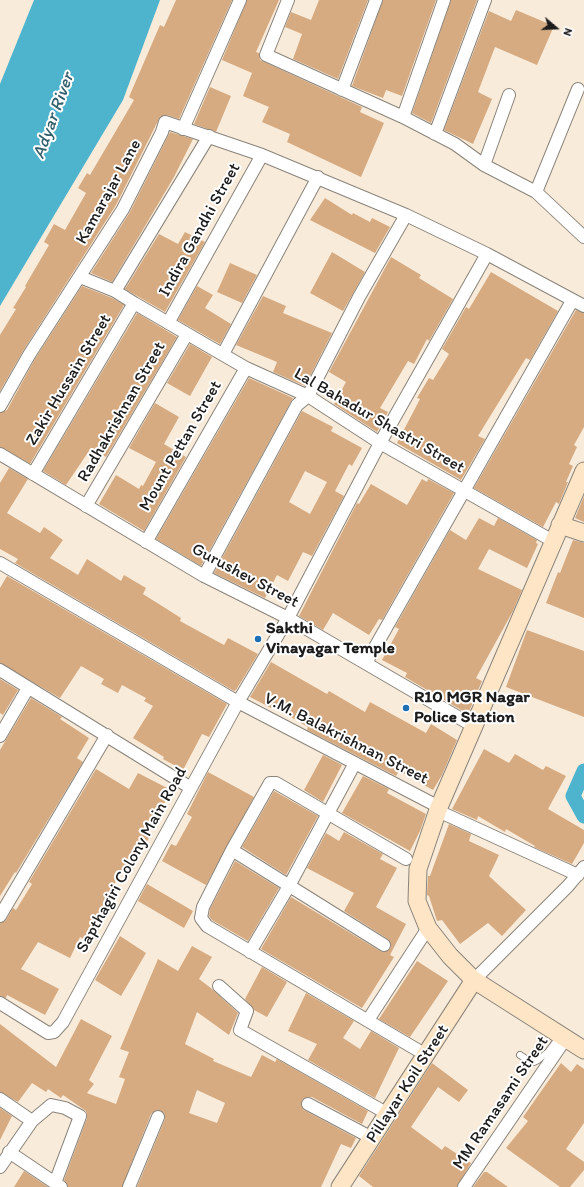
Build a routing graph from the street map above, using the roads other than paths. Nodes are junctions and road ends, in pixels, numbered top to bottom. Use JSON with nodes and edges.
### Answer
{"nodes":[{"id":1,"x":240,"y":0,"type":"edge"},
{"id":2,"x":288,"y":0,"type":"edge"},
{"id":3,"x":376,"y":0,"type":"edge"},
{"id":4,"x":444,"y":0,"type":"edge"},
{"id":5,"x":485,"y":0,"type":"edge"},
{"id":6,"x":578,"y":89,"type":"dead end"},
{"id":7,"x":342,"y":90,"type":"junction"},
{"id":8,"x":509,"y":95,"type":"dead end"},
{"id":9,"x":403,"y":117,"type":"junction"},
{"id":10,"x":183,"y":129,"type":"junction"},
{"id":11,"x":435,"y":134,"type":"junction"},
{"id":12,"x":209,"y":136,"type":"junction"},
{"id":13,"x":262,"y":154,"type":"junction"},
{"id":14,"x":484,"y":165,"type":"junction"},
{"id":15,"x":318,"y":177,"type":"junction"},
{"id":16,"x":536,"y":192,"type":"junction"},
{"id":17,"x":406,"y":215,"type":"junction"},
{"id":18,"x":584,"y":237,"type":"edge"},
{"id":19,"x":487,"y":254,"type":"junction"},
{"id":20,"x":80,"y":277,"type":"junction"},
{"id":21,"x":115,"y":291,"type":"junction"},
{"id":22,"x":572,"y":300,"type":"junction"},
{"id":23,"x":134,"y":303,"type":"junction"},
{"id":24,"x":584,"y":306,"type":"edge"},
{"id":25,"x":168,"y":323,"type":"junction"},
{"id":26,"x":188,"y":334,"type":"junction"},
{"id":27,"x":223,"y":354,"type":"junction"},
{"id":28,"x":246,"y":368,"type":"junction"},
{"id":29,"x":308,"y":396,"type":"junction"},
{"id":30,"x":0,"y":406,"type":"edge"},
{"id":31,"x":380,"y":443,"type":"junction"},
{"id":32,"x":0,"y":454,"type":"edge"},
{"id":33,"x":584,"y":470,"type":"edge"},
{"id":34,"x":33,"y":474,"type":"junction"},
{"id":35,"x":465,"y":490,"type":"junction"},
{"id":36,"x":86,"y":506,"type":"junction"},
{"id":37,"x":560,"y":525,"type":"junction"},
{"id":38,"x":584,"y":533,"type":"edge"},
{"id":39,"x":553,"y":541,"type":"junction"},
{"id":40,"x":146,"y":542,"type":"junction"},
{"id":41,"x":0,"y":563,"type":"edge"},
{"id":42,"x":204,"y":576,"type":"junction"},
{"id":43,"x":288,"y":618,"type":"junction"},
{"id":44,"x":366,"y":663,"type":"junction"},
{"id":45,"x":0,"y":670,"type":"edge"},
{"id":46,"x":28,"y":688,"type":"junction"},
{"id":47,"x":238,"y":702,"type":"junction"},
{"id":48,"x":475,"y":727,"type":"junction"},
{"id":49,"x":107,"y":735,"type":"junction"},
{"id":50,"x":0,"y":736,"type":"edge"},
{"id":51,"x":355,"y":763,"type":"junction"},
{"id":52,"x":191,"y":788,"type":"junction"},
{"id":53,"x":438,"y":809,"type":"junction"},
{"id":54,"x":328,"y":814,"type":"junction"},
{"id":55,"x":232,"y":850,"type":"junction"},
{"id":56,"x":406,"y":859,"type":"dead end"},
{"id":57,"x":581,"y":871,"type":"edge"},
{"id":58,"x":289,"y":886,"type":"junction"},
{"id":59,"x":0,"y":916,"type":"edge"},
{"id":60,"x":428,"y":928,"type":"junction"},
{"id":61,"x":384,"y":945,"type":"dead end"},
{"id":62,"x":250,"y":952,"type":"junction"},
{"id":63,"x":474,"y":980,"type":"junction"},
{"id":64,"x":219,"y":986,"type":"dead end"},
{"id":65,"x":1,"y":1007,"type":"edge"},
{"id":66,"x":368,"y":1020,"type":"junction"},
{"id":67,"x":574,"y":1041,"type":"edge"},
{"id":68,"x":426,"y":1055,"type":"junction"},
{"id":69,"x":520,"y":1055,"type":"dead end"},
{"id":70,"x":0,"y":1099,"type":"edge"},
{"id":71,"x":308,"y":1104,"type":"dead end"},
{"id":72,"x":388,"y":1114,"type":"junction"},
{"id":73,"x":158,"y":1117,"type":"dead end"},
{"id":74,"x":32,"y":1121,"type":"junction"},
{"id":75,"x":372,"y":1138,"type":"junction"},
{"id":76,"x":9,"y":1152,"type":"junction"},
{"id":77,"x":0,"y":1167,"type":"edge"},
{"id":78,"x":58,"y":1185,"type":"edge"},
{"id":79,"x":129,"y":1187,"type":"edge"},
{"id":80,"x":340,"y":1187,"type":"edge"},
{"id":81,"x":464,"y":1187,"type":"edge"}],
"edges":[{"from":1,"to":10,"type":"street"},
{"from":2,"to":7,"type":"street"},
{"from":3,"to":7,"type":"street"},
{"from":4,"to":9,"type":"street"},
{"from":5,"to":11,"type":"street"},
{"from":6,"to":16,"type":"street"},
{"from":7,"to":9,"type":"street"},
{"from":8,"to":14,"type":"street"},
{"from":9,"to":11,"type":"street"},
{"from":10,"to":12,"type":"street"},
{"from":10,"to":20,"type":"street","name":"Kamarajar Lane"},
{"from":11,"to":14,"type":"street"},
{"from":12,"to":13,"type":"street"},
{"from":12,"to":21,"type":"street"},
{"from":13,"to":15,"type":"street"},
{"from":13,"to":25,"type":"street","name":"Indira Gandhi Street"},
{"from":14,"to":16,"type":"street"},
{"from":15,"to":17,"type":"street"},
{"from":15,"to":27,"type":"street"},
{"from":16,"to":18,"type":"street"},
{"from":17,"to":19,"type":"street"},
{"from":17,"to":29,"type":"street"},
{"from":19,"to":22,"type":"street"},
{"from":19,"to":31,"type":"street","name":"Sapthagiri Colony Main Road"},
{"from":20,"to":21,"type":"street","name":"Lal Bahadur Shastri Street"},
{"from":20,"to":30,"type":"street","name":"Kamarajar Lane"},
{"from":21,"to":23,"type":"street","name":"Lal Bahadur Shastri Street"},
{"from":22,"to":24,"type":"street"},
{"from":22,"to":35,"type":"street"},
{"from":23,"to":25,"type":"street","name":"Lal Bahadur Shastri Street"},
{"from":23,"to":34,"type":"street","name":"Zakir Hussain Street"},
{"from":25,"to":26,"type":"street","name":"Lal Bahadur Shastri Street"},
{"from":26,"to":27,"type":"street","name":"Lal Bahadur Shastri Street"},
{"from":26,"to":36,"type":"street","name":"Radhakrishnan Street"},
{"from":27,"to":28,"type":"street","name":"Lal Bahadur Shastri Street"},
{"from":28,"to":29,"type":"street","name":"Lal Bahadur Shastri Street"},
{"from":28,"to":40,"type":"street","name":"Mount Pettan Street"},
{"from":29,"to":31,"type":"street","name":"Lal Bahadur Shastri Street"},
{"from":29,"to":42,"type":"street"},
{"from":31,"to":35,"type":"street","name":"Lal Bahadur Shastri Street"},
{"from":31,"to":43,"type":"street","name":"Sapthagiri Colony Main Road"},
{"from":32,"to":34,"type":"street","name":"Gurushev Street"},
{"from":33,"to":37,"type":"main road"},
{"from":34,"to":36,"type":"street","name":"Gurushev Street"},
{"from":35,"to":39,"type":"street","name":"Lal Bahadur Shastri Street"},
{"from":35,"to":44,"type":"street"},
{"from":36,"to":40,"type":"street","name":"Gurushev Street"},
{"from":37,"to":38,"type":"main road"},
{"from":37,"to":39,"type":"main road"},
{"from":39,"to":48,"type":"main road"},
{"from":40,"to":42,"type":"street","name":"Gurushev Street"},
{"from":41,"to":47,"type":"street","name":"V.M. Balakrishnan Street"},
{"from":42,"to":43,"type":"street","name":"Gurushev Street"},
{"from":43,"to":44,"type":"street","name":"Gurushev Street"},
{"from":43,"to":47,"type":"street","name":"Sapthagiri Colony Main Road"},
{"from":44,"to":48,"type":"street","name":"Gurushev Street"},
{"from":45,"to":46,"type":"street"},
{"from":46,"to":49,"type":"street"},
{"from":46,"to":50,"type":"street"},
{"from":47,"to":51,"type":"street","name":"V.M. Balakrishnan Street"},
{"from":47,"to":52,"type":"street","name":"Sapthagiri Colony Main Road"},
{"from":48,"to":53,"type":"main road"},
{"from":49,"to":52,"type":"street"},
{"from":49,"to":59,"type":"street"},
{"from":51,"to":53,"type":"street","name":"V.M. Balakrishnan Street"},
{"from":51,"to":54,"type":"street"},
{"from":52,"to":65,"type":"street","name":"Sapthagiri Colony Main Road"},
{"from":53,"to":57,"type":"street","name":"V.M. Balakrishnan Street"},
{"from":53,"to":60,"type":"main road"},
{"from":54,"to":55,"type":"street"},
{"from":54,"to":56,"type":"street"},
{"from":54,"to":58,"type":"street"},
{"from":55,"to":58,"type":"street"},
{"from":55,"to":62,"type":"street"},
{"from":57,"to":63,"type":"street"},
{"from":58,"to":61,"type":"street"},
{"from":58,"to":62,"type":"street"},
{"from":60,"to":63,"type":"main road"},
{"from":60,"to":66,"type":"street"},
{"from":62,"to":66,"type":"street"},
{"from":63,"to":67,"type":"main road"},
{"from":63,"to":68,"type":"main road","name":"Pillayar Koil Street"},
{"from":64,"to":72,"type":"street"},
{"from":66,"to":68,"type":"street"},
{"from":67,"to":69,"type":"lane"},
{"from":67,"to":81,"type":"street","name":"MM Ramasami Street"},
{"from":68,"to":72,"type":"main road","name":"Pillayar Koil Street"},
{"from":70,"to":74,"type":"street"},
{"from":71,"to":75,"type":"street"},
{"from":72,"to":75,"type":"main road","name":"Pillayar Koil Street"},
{"from":73,"to":79,"type":"street"},
{"from":74,"to":76,"type":"street"},
{"from":74,"to":78,"type":"street"},
{"from":75,"to":80,"type":"main road","name":"Pillayar Koil Street"},
{"from":76,"to":77,"type":"street"},
{"from":76,"to":78,"type":"street"}]}
